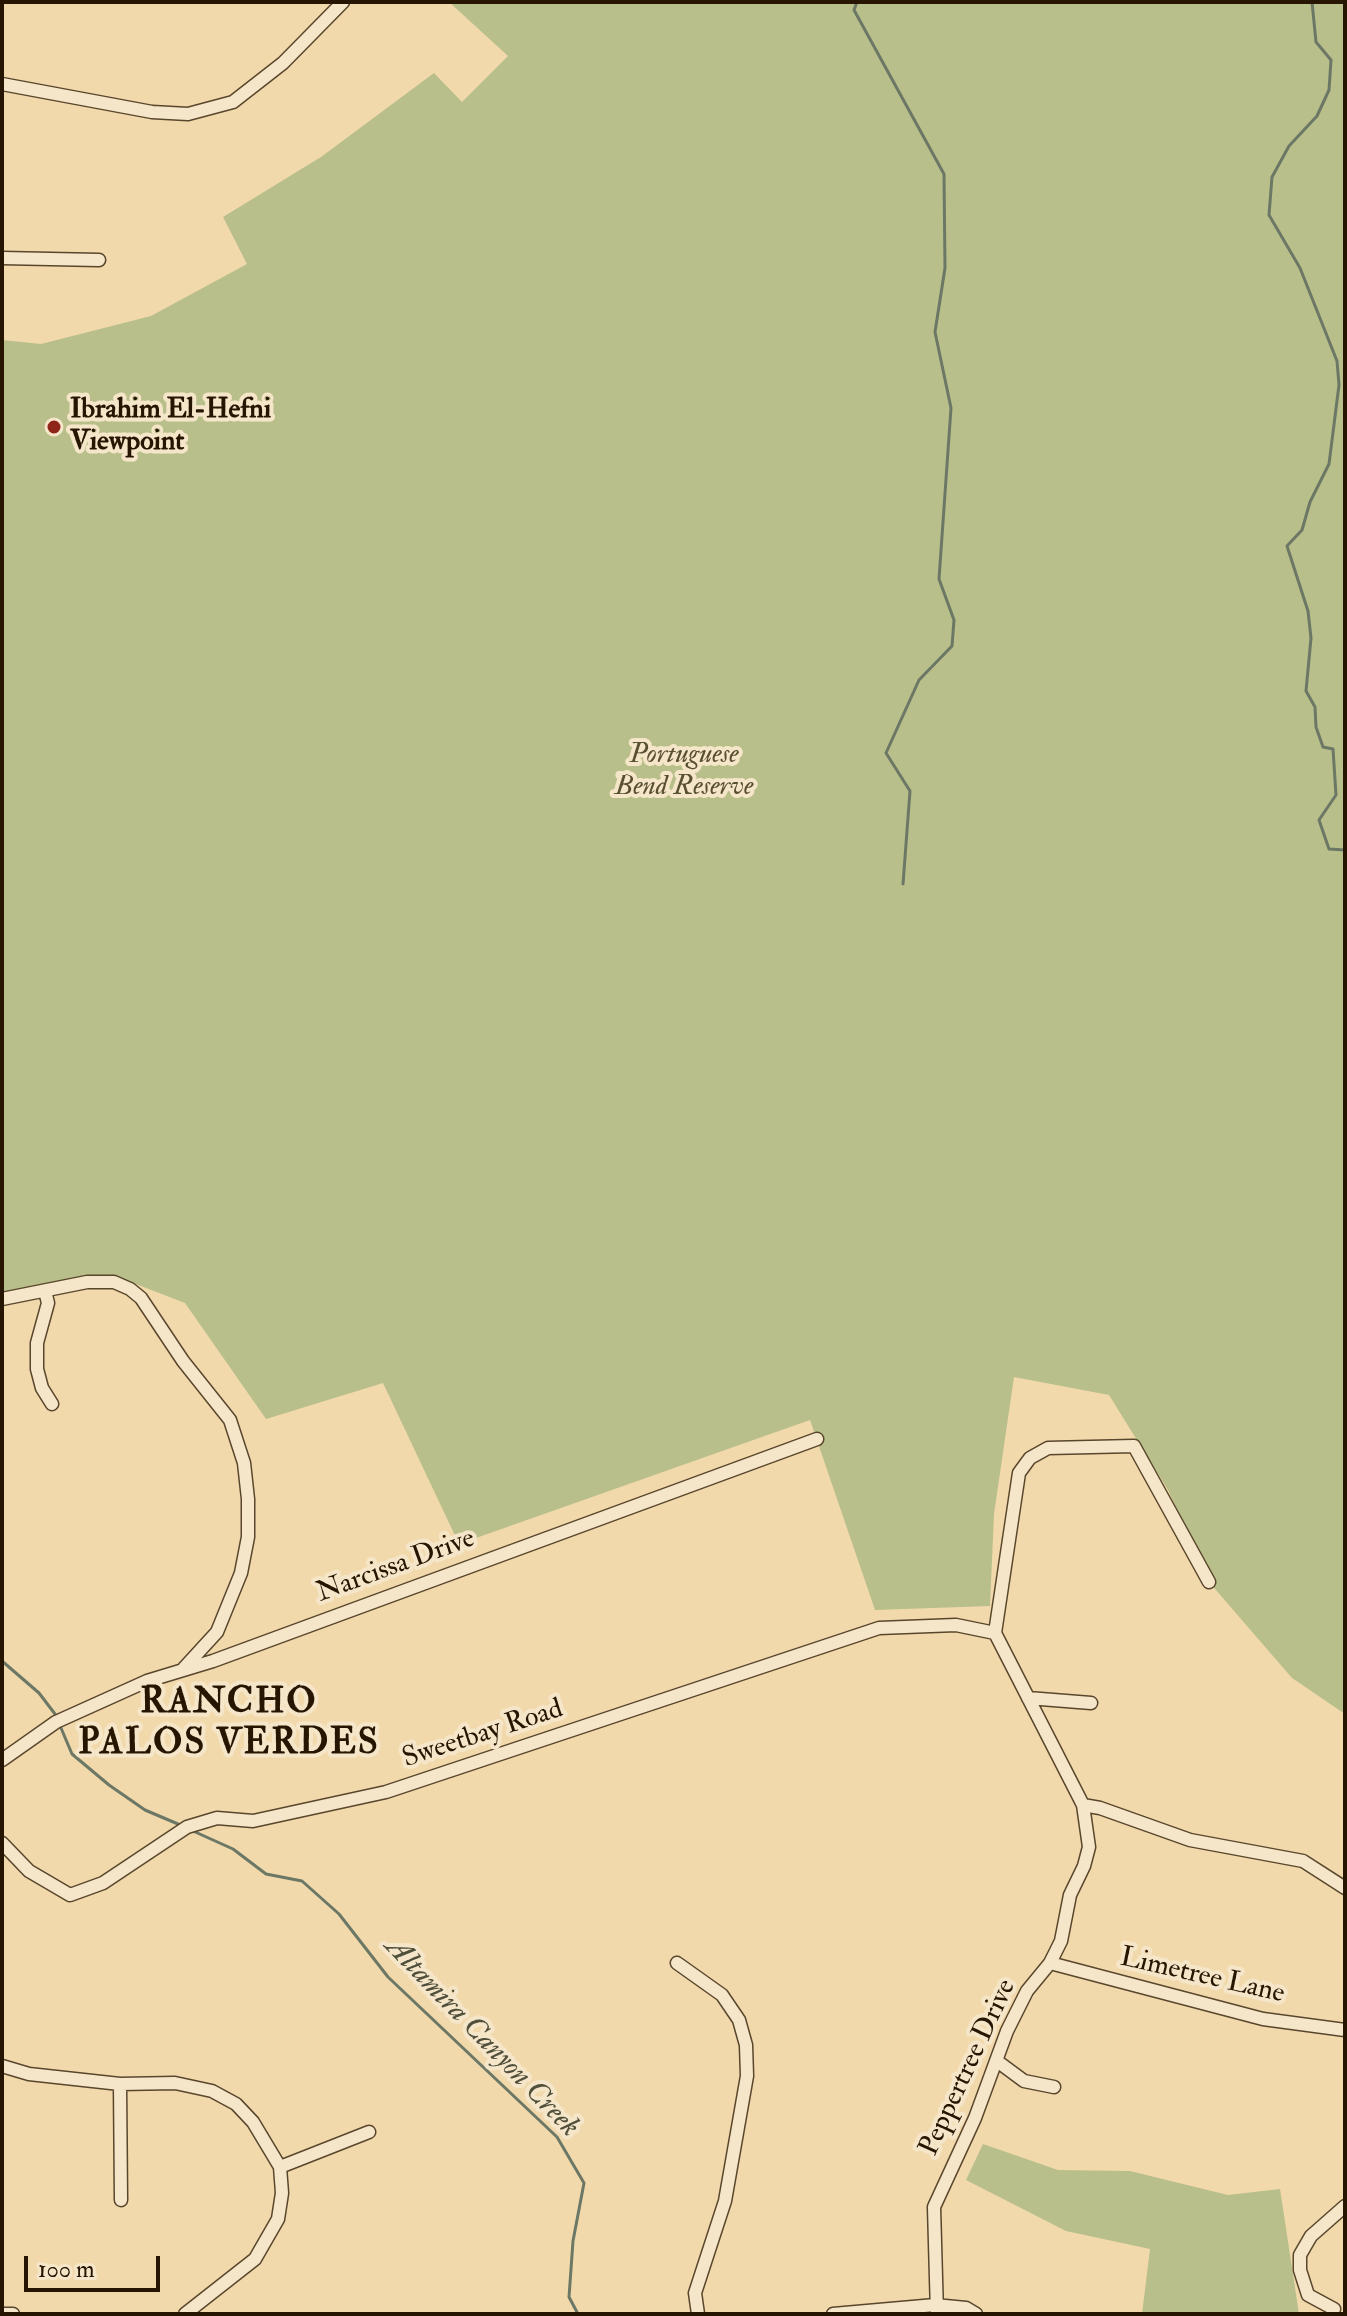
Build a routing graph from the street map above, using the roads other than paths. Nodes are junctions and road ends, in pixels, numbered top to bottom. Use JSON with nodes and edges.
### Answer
{"nodes":[{"id":1,"x":343,"y":2,"type":"edge"},
{"id":2,"x":2,"y":84,"type":"edge"},
{"id":3,"x":2,"y":258,"type":"edge"},
{"id":4,"x":99,"y":260,"type":"dead end"},
{"id":5,"x":45,"y":1291,"type":"junction"},
{"id":6,"x":2,"y":1299,"type":"edge"},
{"id":7,"x":52,"y":1404,"type":"dead end"},
{"id":8,"x":817,"y":1439,"type":"dead end"},
{"id":9,"x":1209,"y":1582,"type":"dead end"},
{"id":10,"x":995,"y":1633,"type":"junction"},
{"id":11,"x":184,"y":1668,"type":"junction"},
{"id":12,"x":1028,"y":1698,"type":"junction"},
{"id":13,"x":1091,"y":1703,"type":"dead end"},
{"id":14,"x":2,"y":1760,"type":"edge"},
{"id":15,"x":1083,"y":1805,"type":"junction"},
{"id":16,"x":2,"y":1843,"type":"edge"},
{"id":17,"x":1345,"y":1888,"type":"edge"},
{"id":18,"x":677,"y":1963,"type":"dead end"},
{"id":19,"x":1050,"y":1963,"type":"junction"},
{"id":20,"x":1345,"y":2030,"type":"edge"},
{"id":21,"x":997,"y":2061,"type":"junction"},
{"id":22,"x":2,"y":2066,"type":"edge"},
{"id":23,"x":120,"y":2084,"type":"junction"},
{"id":24,"x":1054,"y":2087,"type":"dead end"},
{"id":25,"x":369,"y":2132,"type":"dead end"},
{"id":26,"x":280,"y":2167,"type":"junction"},
{"id":27,"x":121,"y":2200,"type":"dead end"},
{"id":28,"x":1345,"y":2206,"type":"edge"},
{"id":29,"x":1334,"y":2309,"type":"dead end"},
{"id":30,"x":936,"y":2310,"type":"edge"},
{"id":31,"x":2,"y":2314,"type":"edge"},
{"id":32,"x":13,"y":2314,"type":"edge"},
{"id":33,"x":185,"y":2314,"type":"edge"},
{"id":34,"x":698,"y":2314,"type":"edge"},
{"id":35,"x":833,"y":2314,"type":"edge"},
{"id":36,"x":976,"y":2314,"type":"edge"}],
"edges":[{"from":1,"to":2,"type":"street"},
{"from":3,"to":4,"type":"street"},
{"from":5,"to":6,"type":"street"},
{"from":5,"to":7,"type":"street"},
{"from":5,"to":11,"type":"street"},
{"from":8,"to":11,"type":"street","name":"Narcissa Drive"},
{"from":9,"to":10,"type":"street"},
{"from":10,"to":12,"type":"street","name":"Peppertree Drive"},
{"from":10,"to":16,"type":"street","name":"Sweetbay Road"},
{"from":11,"to":14,"type":"street","name":"Narcissa Drive"},
{"from":12,"to":13,"type":"street"},
{"from":12,"to":15,"type":"street","name":"Peppertree Drive"},
{"from":15,"to":17,"type":"street"},
{"from":15,"to":19,"type":"street","name":"Peppertree Drive"},
{"from":18,"to":34,"type":"street"},
{"from":19,"to":20,"type":"street","name":"Limetree Lane"},
{"from":19,"to":21,"type":"street","name":"Peppertree Drive"},
{"from":21,"to":24,"type":"street"},
{"from":21,"to":30,"type":"street","name":"Peppertree Drive"},
{"from":22,"to":23,"type":"street"},
{"from":23,"to":26,"type":"street"},
{"from":23,"to":27,"type":"street"},
{"from":25,"to":26,"type":"street"},
{"from":26,"to":33,"type":"street"},
{"from":28,"to":29,"type":"street"},
{"from":30,"to":35,"type":"street"},
{"from":30,"to":36,"type":"street"},
{"from":31,"to":32,"type":"street"}]}
